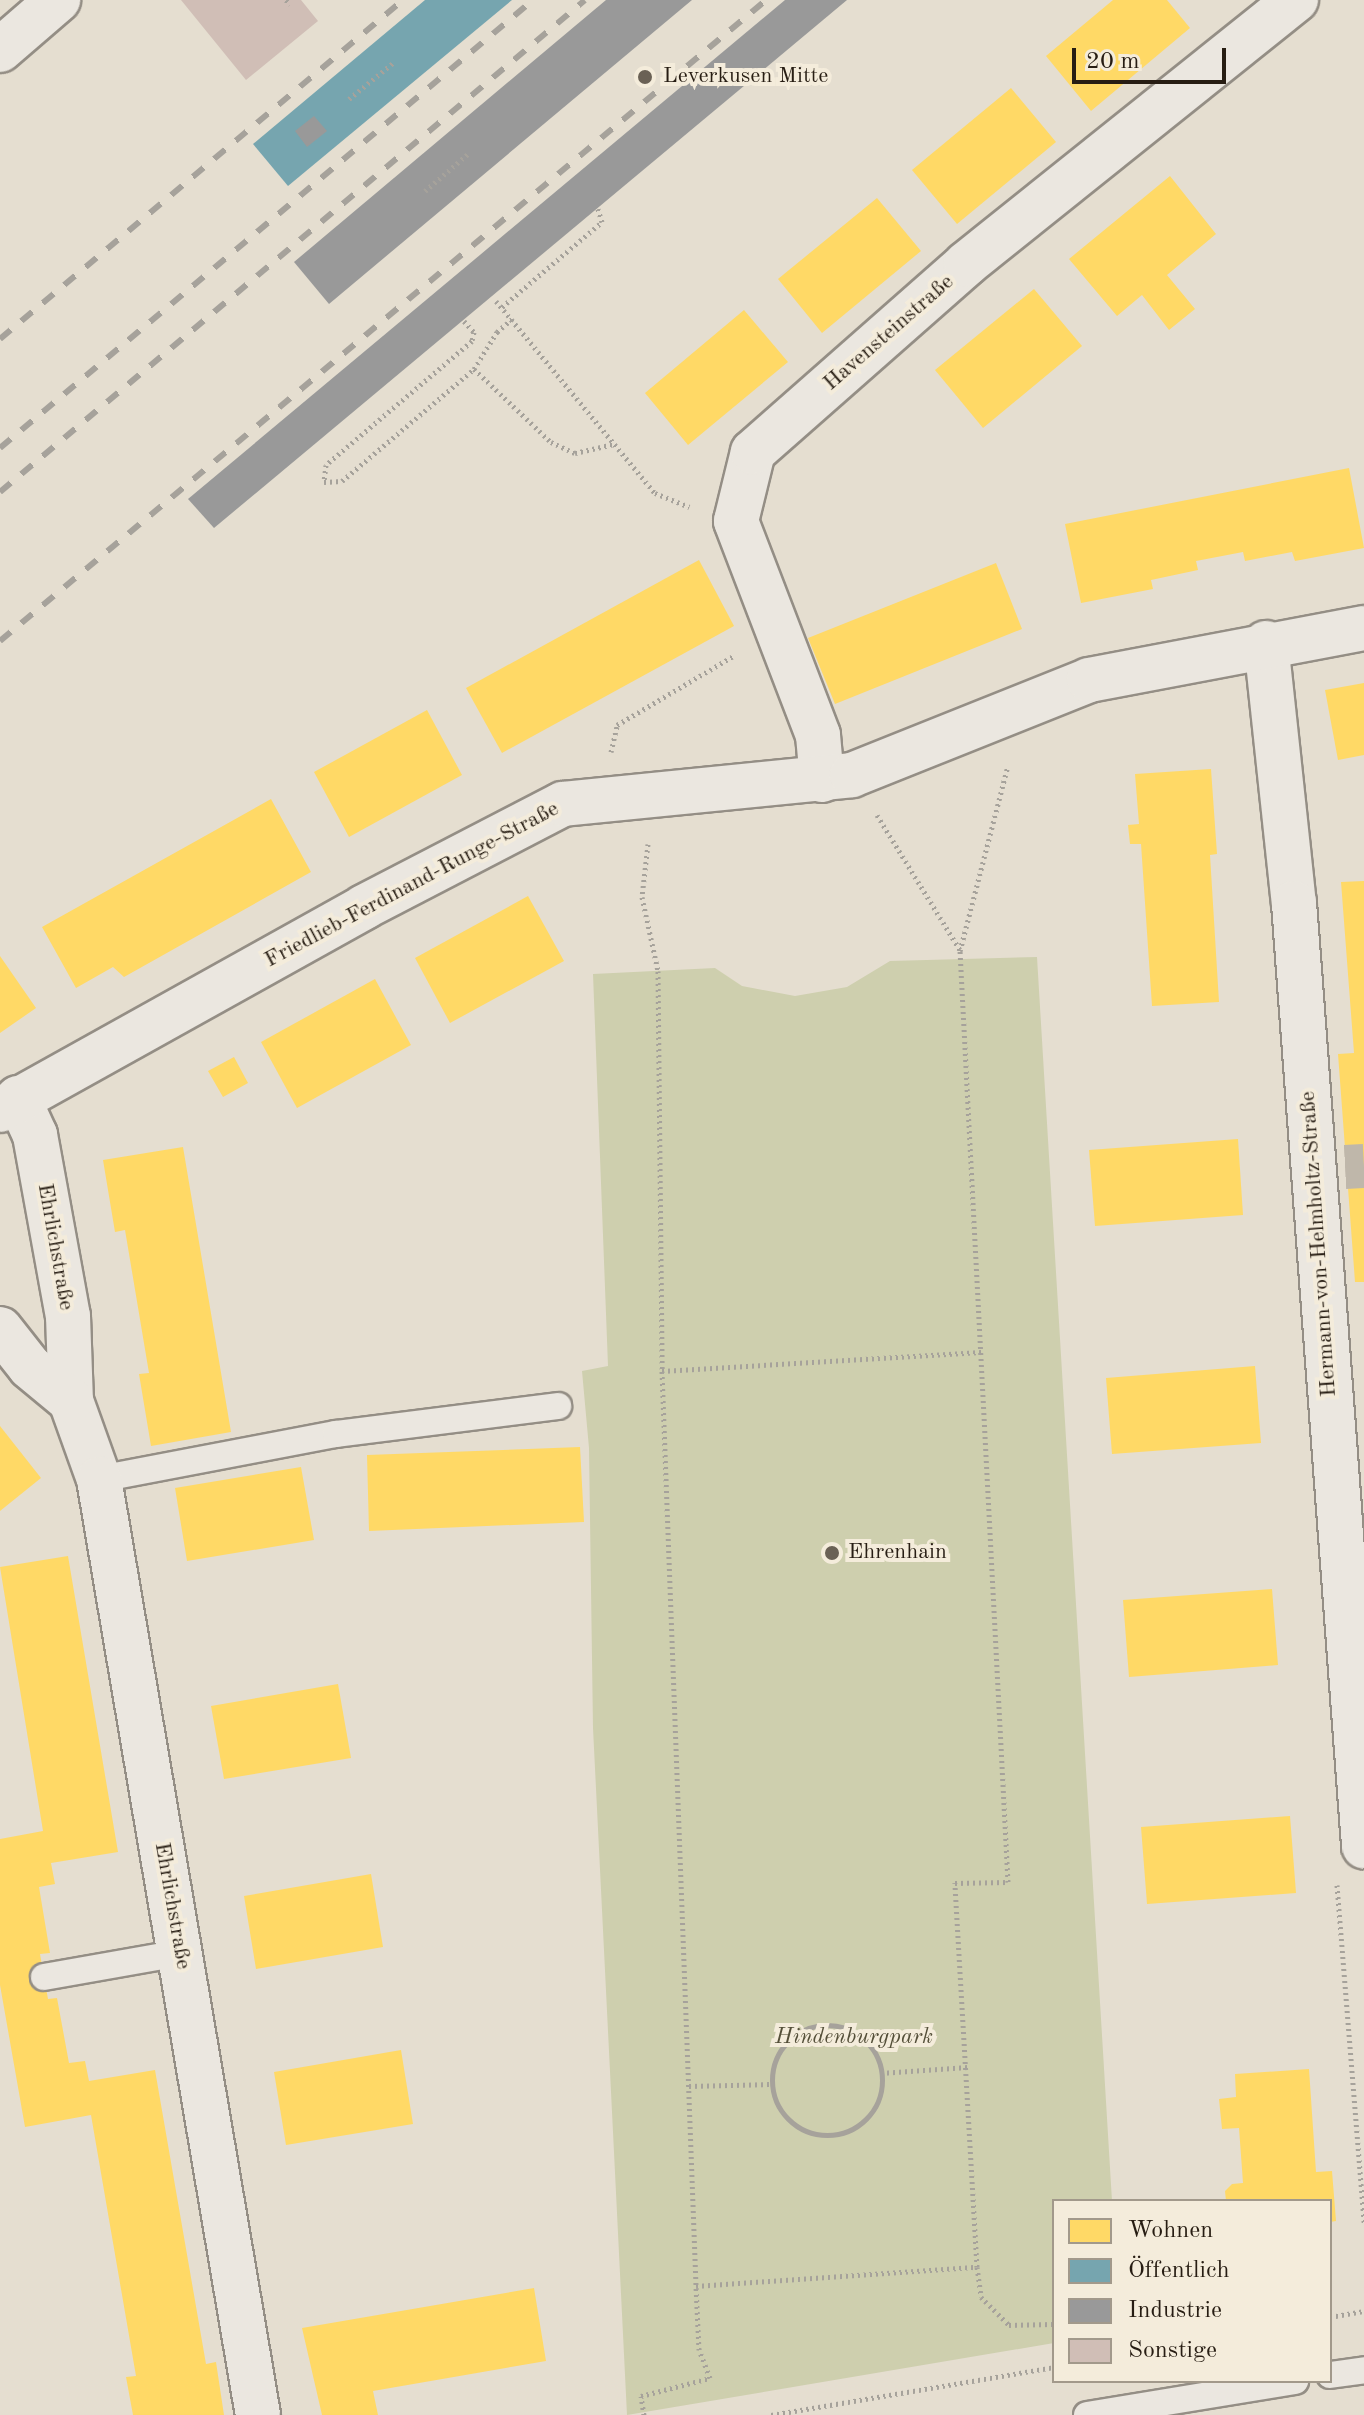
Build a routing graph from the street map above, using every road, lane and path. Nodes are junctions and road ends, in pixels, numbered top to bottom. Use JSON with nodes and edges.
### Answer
{"nodes":[{"id":1,"x":58,"y":0,"type":"edge"},
{"id":2,"x":1296,"y":0,"type":"edge"},
{"id":3,"x":0,"y":50,"type":"edge"},
{"id":4,"x":393,"y":63,"type":"dead end"},
{"id":5,"x":349,"y":99,"type":"dead end"},
{"id":6,"x":469,"y":153,"type":"dead end"},
{"id":7,"x":425,"y":191,"type":"dead end"},
{"id":8,"x":598,"y":209,"type":"dead end"},
{"id":9,"x":496,"y":301,"type":"dead end"},
{"id":10,"x":502,"y":307,"type":"junction"},
{"id":11,"x":512,"y":319,"type":"junction"},
{"id":12,"x":464,"y":321,"type":"dead end"},
{"id":13,"x":474,"y":369,"type":"junction"},
{"id":14,"x":614,"y":444,"type":"junction"},
{"id":15,"x":690,"y":508,"type":"junction"},
{"id":16,"x":716,"y":521,"type":"junction"},
{"id":17,"x":1364,"y":628,"type":"edge"},
{"id":18,"x":1266,"y":643,"type":"junction"},
{"id":19,"x":744,"y":649,"type":"dead end"},
{"id":20,"x":1015,"y":710,"type":"junction"},
{"id":21,"x":837,"y":777,"type":"junction"},
{"id":22,"x":644,"y":798,"type":"junction"},
{"id":23,"x":602,"y":799,"type":"junction"},
{"id":24,"x":960,"y":951,"type":"junction"},
{"id":25,"x":9,"y":1104,"type":"edge"},
{"id":26,"x":0,"y":1329,"type":"edge"},
{"id":27,"x":981,"y":1352,"type":"junction"},
{"id":28,"x":662,"y":1371,"type":"junction"},
{"id":29,"x":71,"y":1401,"type":"junction"},
{"id":30,"x":558,"y":1406,"type":"dead end"},
{"id":31,"x":99,"y":1479,"type":"junction"},
{"id":32,"x":1364,"y":1846,"type":"edge"},
{"id":33,"x":180,"y":1953,"type":"junction"},
{"id":34,"x":44,"y":1977,"type":"dead end"},
{"id":35,"x":968,"y":2067,"type":"junction"},
{"id":36,"x":881,"y":2073,"type":"junction"},
{"id":37,"x":769,"y":2084,"type":"junction"},
{"id":38,"x":689,"y":2086,"type":"junction"},
{"id":39,"x":977,"y":2267,"type":"junction"},
{"id":40,"x":696,"y":2286,"type":"junction"},
{"id":41,"x":1364,"y":2311,"type":"edge"},
{"id":42,"x":1332,"y":2317,"type":"edge"},
{"id":43,"x":1052,"y":2324,"type":"edge"},
{"id":44,"x":1052,"y":2367,"type":"edge"},
{"id":45,"x":1364,"y":2370,"type":"edge"},
{"id":46,"x":1332,"y":2375,"type":"edge"},
{"id":47,"x":1283,"y":2383,"type":"edge"},
{"id":48,"x":258,"y":2415,"type":"edge"},
{"id":49,"x":644,"y":2415,"type":"edge"},
{"id":50,"x":771,"y":2415,"type":"edge"},
{"id":51,"x":1087,"y":2415,"type":"edge"}],
"edges":[{"from":1,"to":3,"type":"street"},
{"from":2,"to":16,"type":"street","name":"Havensteinstraße"},
{"from":4,"to":5,"type":"path"},
{"from":6,"to":7,"type":"path"},
{"from":8,"to":10,"type":"path"},
{"from":9,"to":10,"type":"path"},
{"from":10,"to":11,"type":"path"},
{"from":11,"to":13,"type":"path"},
{"from":11,"to":14,"type":"path"},
{"from":12,"to":13,"type":"path"},
{"from":13,"to":14,"type":"path"},
{"from":14,"to":15,"type":"path"},
{"from":15,"to":16,"type":"path"},
{"from":15,"to":16,"type":"path"},
{"from":16,"to":21,"type":"street"},
{"from":17,"to":18,"type":"street","name":"Friedlieb-Ferdinand-Runge-Straße"},
{"from":18,"to":20,"type":"street","name":"Friedlieb-Ferdinand-Runge-Straße"},
{"from":18,"to":32,"type":"street","name":"Hermann-von-Helmholtz-Straße"},
{"from":19,"to":23,"type":"path"},
{"from":20,"to":21,"type":"street","name":"Friedlieb-Ferdinand-Runge-Straße"},
{"from":20,"to":24,"type":"path"},
{"from":21,"to":22,"type":"street","name":"Friedlieb-Ferdinand-Runge-Straße"},
{"from":21,"to":24,"type":"path"},
{"from":22,"to":23,"type":"street","name":"Friedlieb-Ferdinand-Runge-Straße"},
{"from":22,"to":28,"type":"path"},
{"from":23,"to":25,"type":"street","name":"Friedlieb-Ferdinand-Runge-Straße"},
{"from":24,"to":27,"type":"path"},
{"from":25,"to":29,"type":"street","name":"Ehrlichstraße"},
{"from":26,"to":29,"type":"street"},
{"from":27,"to":28,"type":"path"},
{"from":27,"to":35,"type":"path"},
{"from":28,"to":38,"type":"path"},
{"from":29,"to":31,"type":"street","name":"Ehrlichstraße"},
{"from":30,"to":31,"type":"lane"},
{"from":31,"to":33,"type":"street","name":"Ehrlichstraße"},
{"from":33,"to":34,"type":"lane"},
{"from":33,"to":48,"type":"street","name":"Ehrlichstraße"},
{"from":35,"to":36,"type":"path"},
{"from":35,"to":39,"type":"path"},
{"from":36,"to":37,"type":"path"},
{"from":36,"to":37,"type":"path"},
{"from":37,"to":38,"type":"path"},
{"from":38,"to":40,"type":"path"},
{"from":39,"to":40,"type":"path"},
{"from":39,"to":43,"type":"path"},
{"from":40,"to":49,"type":"path"},
{"from":41,"to":42,"type":"path"},
{"from":44,"to":50,"type":"path"},
{"from":45,"to":46,"type":"lane"},
{"from":47,"to":51,"type":"lane"}]}
